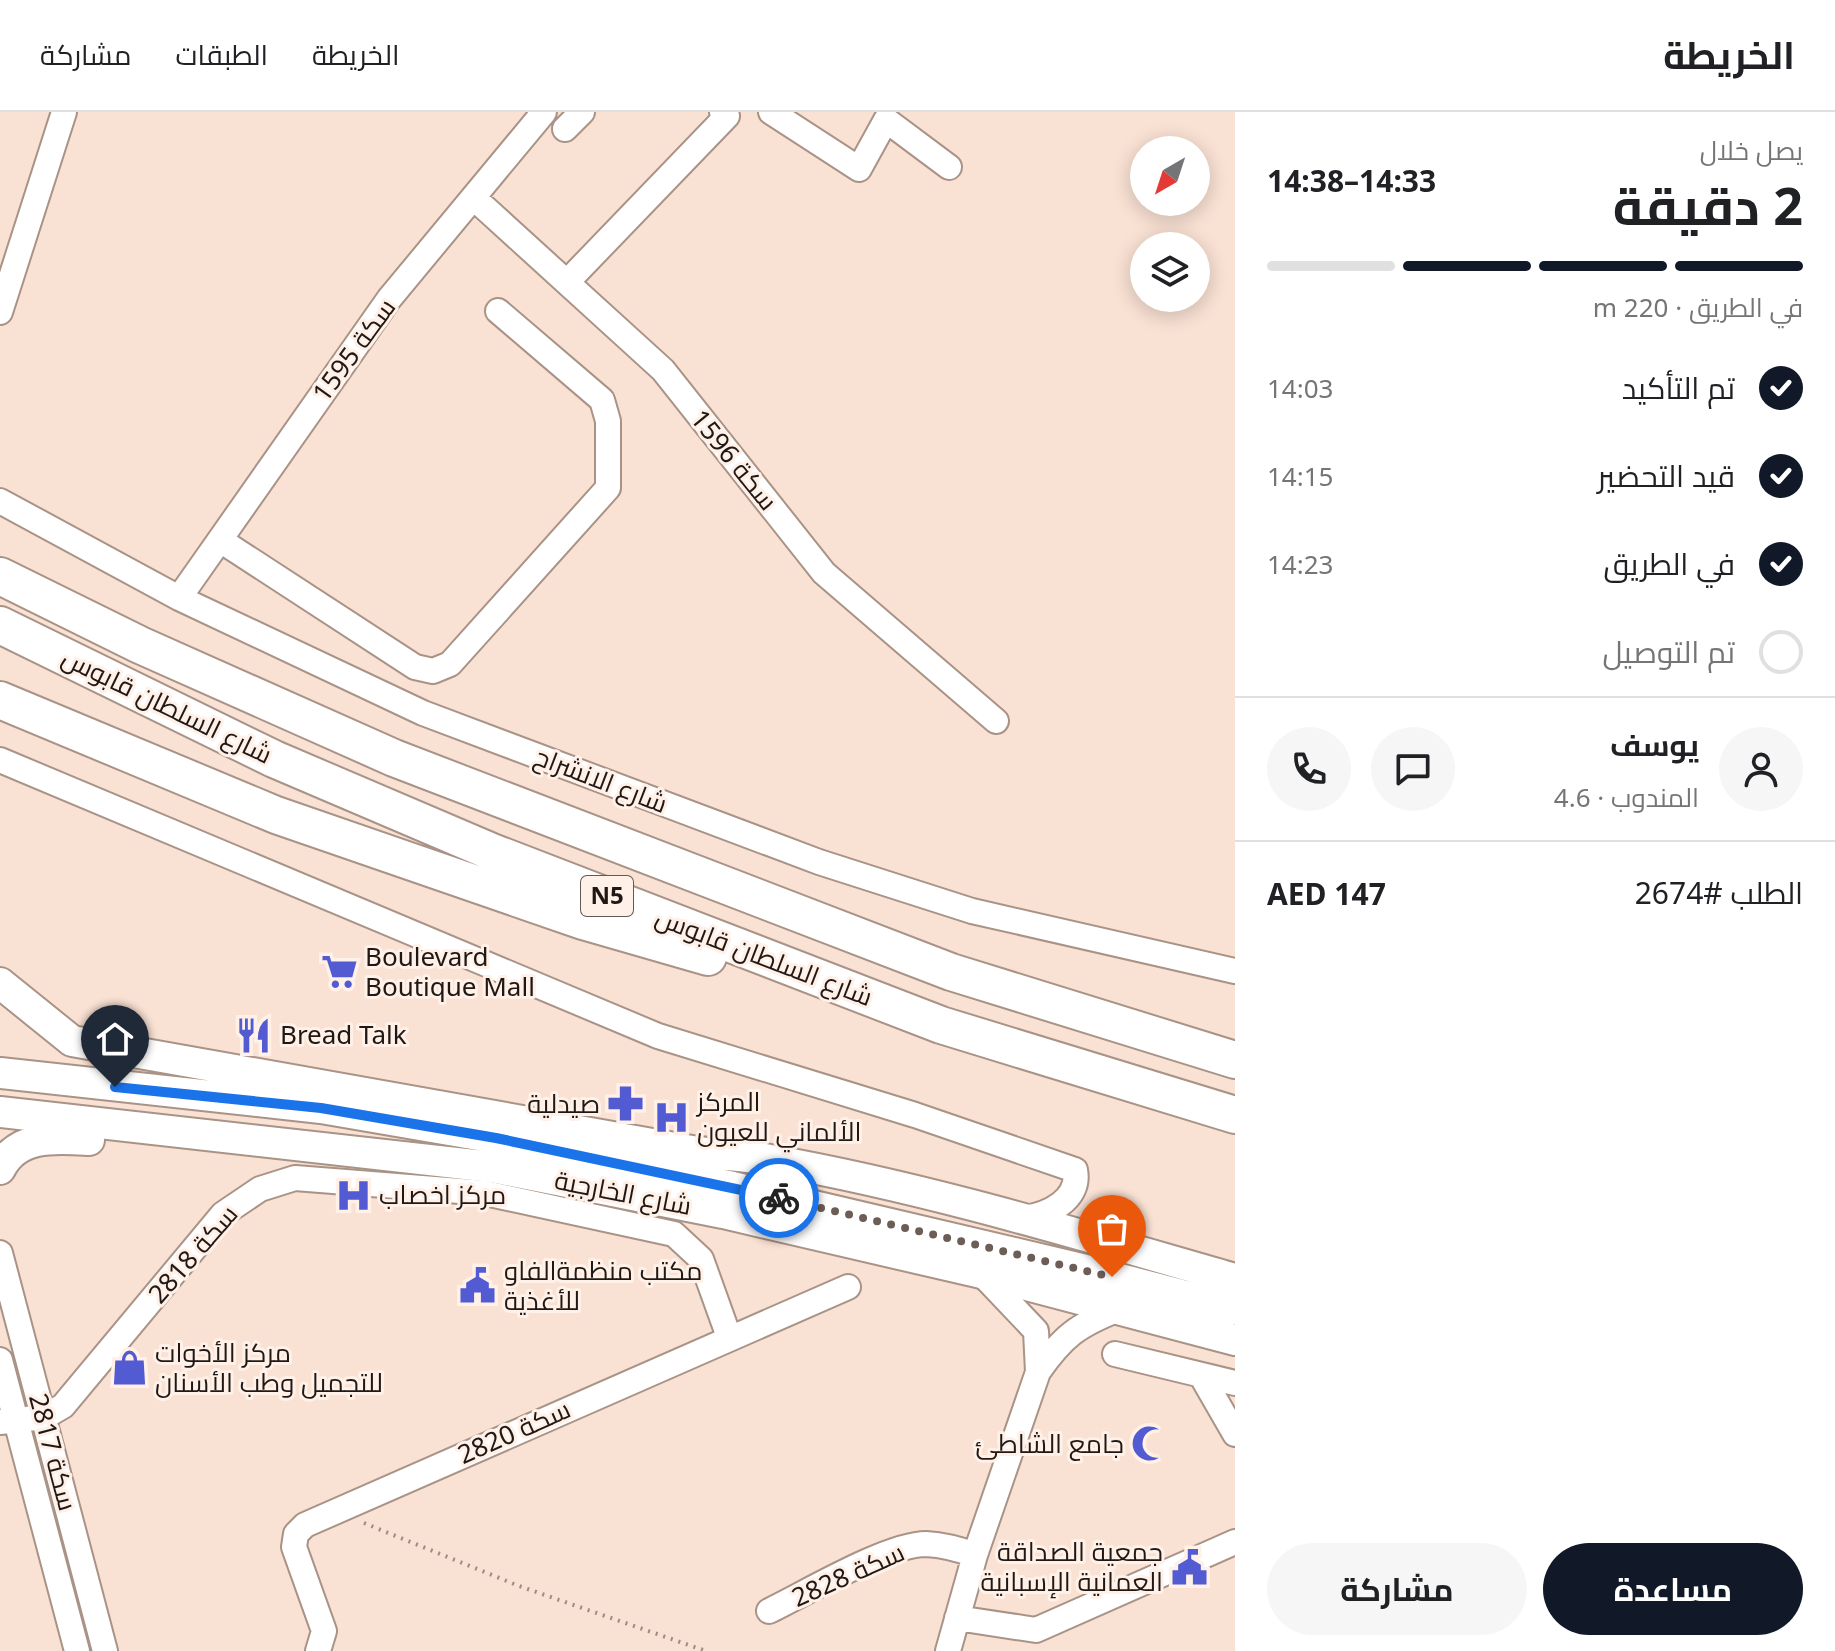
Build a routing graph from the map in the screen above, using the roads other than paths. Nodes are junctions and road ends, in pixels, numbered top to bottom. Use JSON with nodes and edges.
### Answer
{"nodes":[{"id":1,"x":64,"y":112,"type":"edge"},
{"id":2,"x":544,"y":112,"type":"edge"},
{"id":3,"x":722,"y":112,"type":"edge"},
{"id":4,"x":771,"y":112,"type":"edge"},
{"id":5,"x":949,"y":167,"type":"dead end"},
{"id":6,"x":474,"y":198,"type":"junction"},
{"id":7,"x":568,"y":281,"type":"junction"},
{"id":8,"x":498,"y":311,"type":"dead end"},
{"id":9,"x":0,"y":312,"type":"edge"},
{"id":10,"x":0,"y":501,"type":"edge"},
{"id":11,"x":220,"y":540,"type":"junction"},
{"id":12,"x":0,"y":576,"type":"edge"},
{"id":13,"x":179,"y":598,"type":"junction"},
{"id":14,"x":0,"y":625,"type":"edge"},
{"id":15,"x":7,"y":705,"type":"edge"},
{"id":16,"x":996,"y":721,"type":"dead end"},
{"id":17,"x":0,"y":760,"type":"edge"},
{"id":18,"x":1235,"y":971,"type":"edge"},
{"id":19,"x":0,"y":983,"type":"edge"},
{"id":20,"x":941,"y":1025,"type":"junction"},
{"id":21,"x":1235,"y":1060,"type":"edge"},
{"id":22,"x":0,"y":1073,"type":"edge"},
{"id":23,"x":0,"y":1112,"type":"edge"},
{"id":24,"x":1235,"y":1115,"type":"edge"},
{"id":25,"x":284,"y":1145,"type":"junction"},
{"id":26,"x":0,"y":1169,"type":"edge"},
{"id":27,"x":733,"y":1187,"type":"junction"},
{"id":28,"x":926,"y":1195,"type":"junction"},
{"id":29,"x":1024,"y":1218,"type":"junction"},
{"id":30,"x":0,"y":1253,"type":"edge"},
{"id":31,"x":981,"y":1273,"type":"junction"},
{"id":32,"x":1235,"y":1279,"type":"edge"},
{"id":33,"x":848,"y":1287,"type":"dead end"},
{"id":34,"x":1119,"y":1309,"type":"junction"},
{"id":35,"x":1235,"y":1309,"type":"edge"},
{"id":36,"x":729,"y":1337,"type":"junction"},
{"id":37,"x":1235,"y":1340,"type":"edge"},
{"id":38,"x":1115,"y":1354,"type":"dead end"},
{"id":39,"x":0,"y":1360,"type":"edge"},
{"id":40,"x":1038,"y":1372,"type":"junction"},
{"id":41,"x":1201,"y":1375,"type":"junction"},
{"id":42,"x":1235,"y":1383,"type":"edge"},
{"id":43,"x":44,"y":1417,"type":"junction"},
{"id":44,"x":8,"y":1422,"type":"edge"},
{"id":45,"x":1235,"y":1434,"type":"edge"},
{"id":46,"x":1235,"y":1542,"type":"edge"},
{"id":47,"x":975,"y":1555,"type":"junction"},
{"id":48,"x":769,"y":1611,"type":"dead end"},
{"id":49,"x":957,"y":1618,"type":"junction"},
{"id":50,"x":77,"y":1651,"type":"edge"},
{"id":51,"x":105,"y":1651,"type":"edge"},
{"id":52,"x":318,"y":1651,"type":"edge"},
{"id":53,"x":948,"y":1651,"type":"edge"}],
"edges":[{"from":1,"to":9,"type":"street"},
{"from":2,"to":6,"type":"street","name":"سكة 1595"},
{"from":3,"to":7,"type":"street"},
{"from":4,"to":5,"type":"street"},
{"from":6,"to":7,"type":"street","name":"سكة 1596"},
{"from":6,"to":11,"type":"street","name":"سكة 1595"},
{"from":7,"to":16,"type":"street","name":"سكة 1596"},
{"from":8,"to":11,"type":"street"},
{"from":10,"to":13,"type":"street","name":"شارع الانشراح"},
{"from":11,"to":13,"type":"street","name":"سكة 1595"},
{"from":12,"to":21,"type":"highway","name":"شارع السلطان قابوس","number":"N5"},
{"from":13,"to":18,"type":"street","name":"شارع الانشراح"},
{"from":14,"to":20,"type":"highway","name":"شارع السلطان قابوس","number":"N5"},
{"from":15,"to":20,"type":"highway"},
{"from":17,"to":29,"type":"street"},
{"from":19,"to":28,"type":"main road"},
{"from":20,"to":24,"type":"highway","name":"شارع السلطان قابوس","number":"N5"},
{"from":22,"to":27,"type":"main road","name":"شارع الخارجية"},
{"from":23,"to":25,"type":"main road","name":"شارع الخارجية"},
{"from":25,"to":26,"type":"main road"},
{"from":25,"to":31,"type":"main road","name":"شارع الخارجية"},
{"from":27,"to":28,"type":"main road"},
{"from":27,"to":35,"type":"main road","name":"شارع الخارجية"},
{"from":28,"to":29,"type":"main road"},
{"from":29,"to":32,"type":"main road"},
{"from":30,"to":43,"type":"street","name":"سكة 2817"},
{"from":31,"to":34,"type":"main road","name":"شارع الخارجية"},
{"from":31,"to":40,"type":"street"},
{"from":33,"to":36,"type":"street","name":"سكة 2820"},
{"from":34,"to":37,"type":"main road","name":"شارع الخارجية"},
{"from":34,"to":40,"type":"street"},
{"from":36,"to":43,"type":"street","name":"سكة 2818"},
{"from":36,"to":52,"type":"street","name":"سكة 2820"},
{"from":38,"to":41,"type":"street"},
{"from":39,"to":44,"type":"street","name":"سكة 2817"},
{"from":40,"to":47,"type":"street"},
{"from":41,"to":42,"type":"street"},
{"from":41,"to":45,"type":"street"},
{"from":43,"to":44,"type":"street","name":"سكة 2818"},
{"from":43,"to":51,"type":"street","name":"سكة 2817"},
{"from":44,"to":50,"type":"street","name":"سكة 2817"},
{"from":46,"to":49,"type":"street"},
{"from":47,"to":48,"type":"street","name":"سكة 2828"},
{"from":47,"to":49,"type":"street"},
{"from":49,"to":53,"type":"street"}]}
